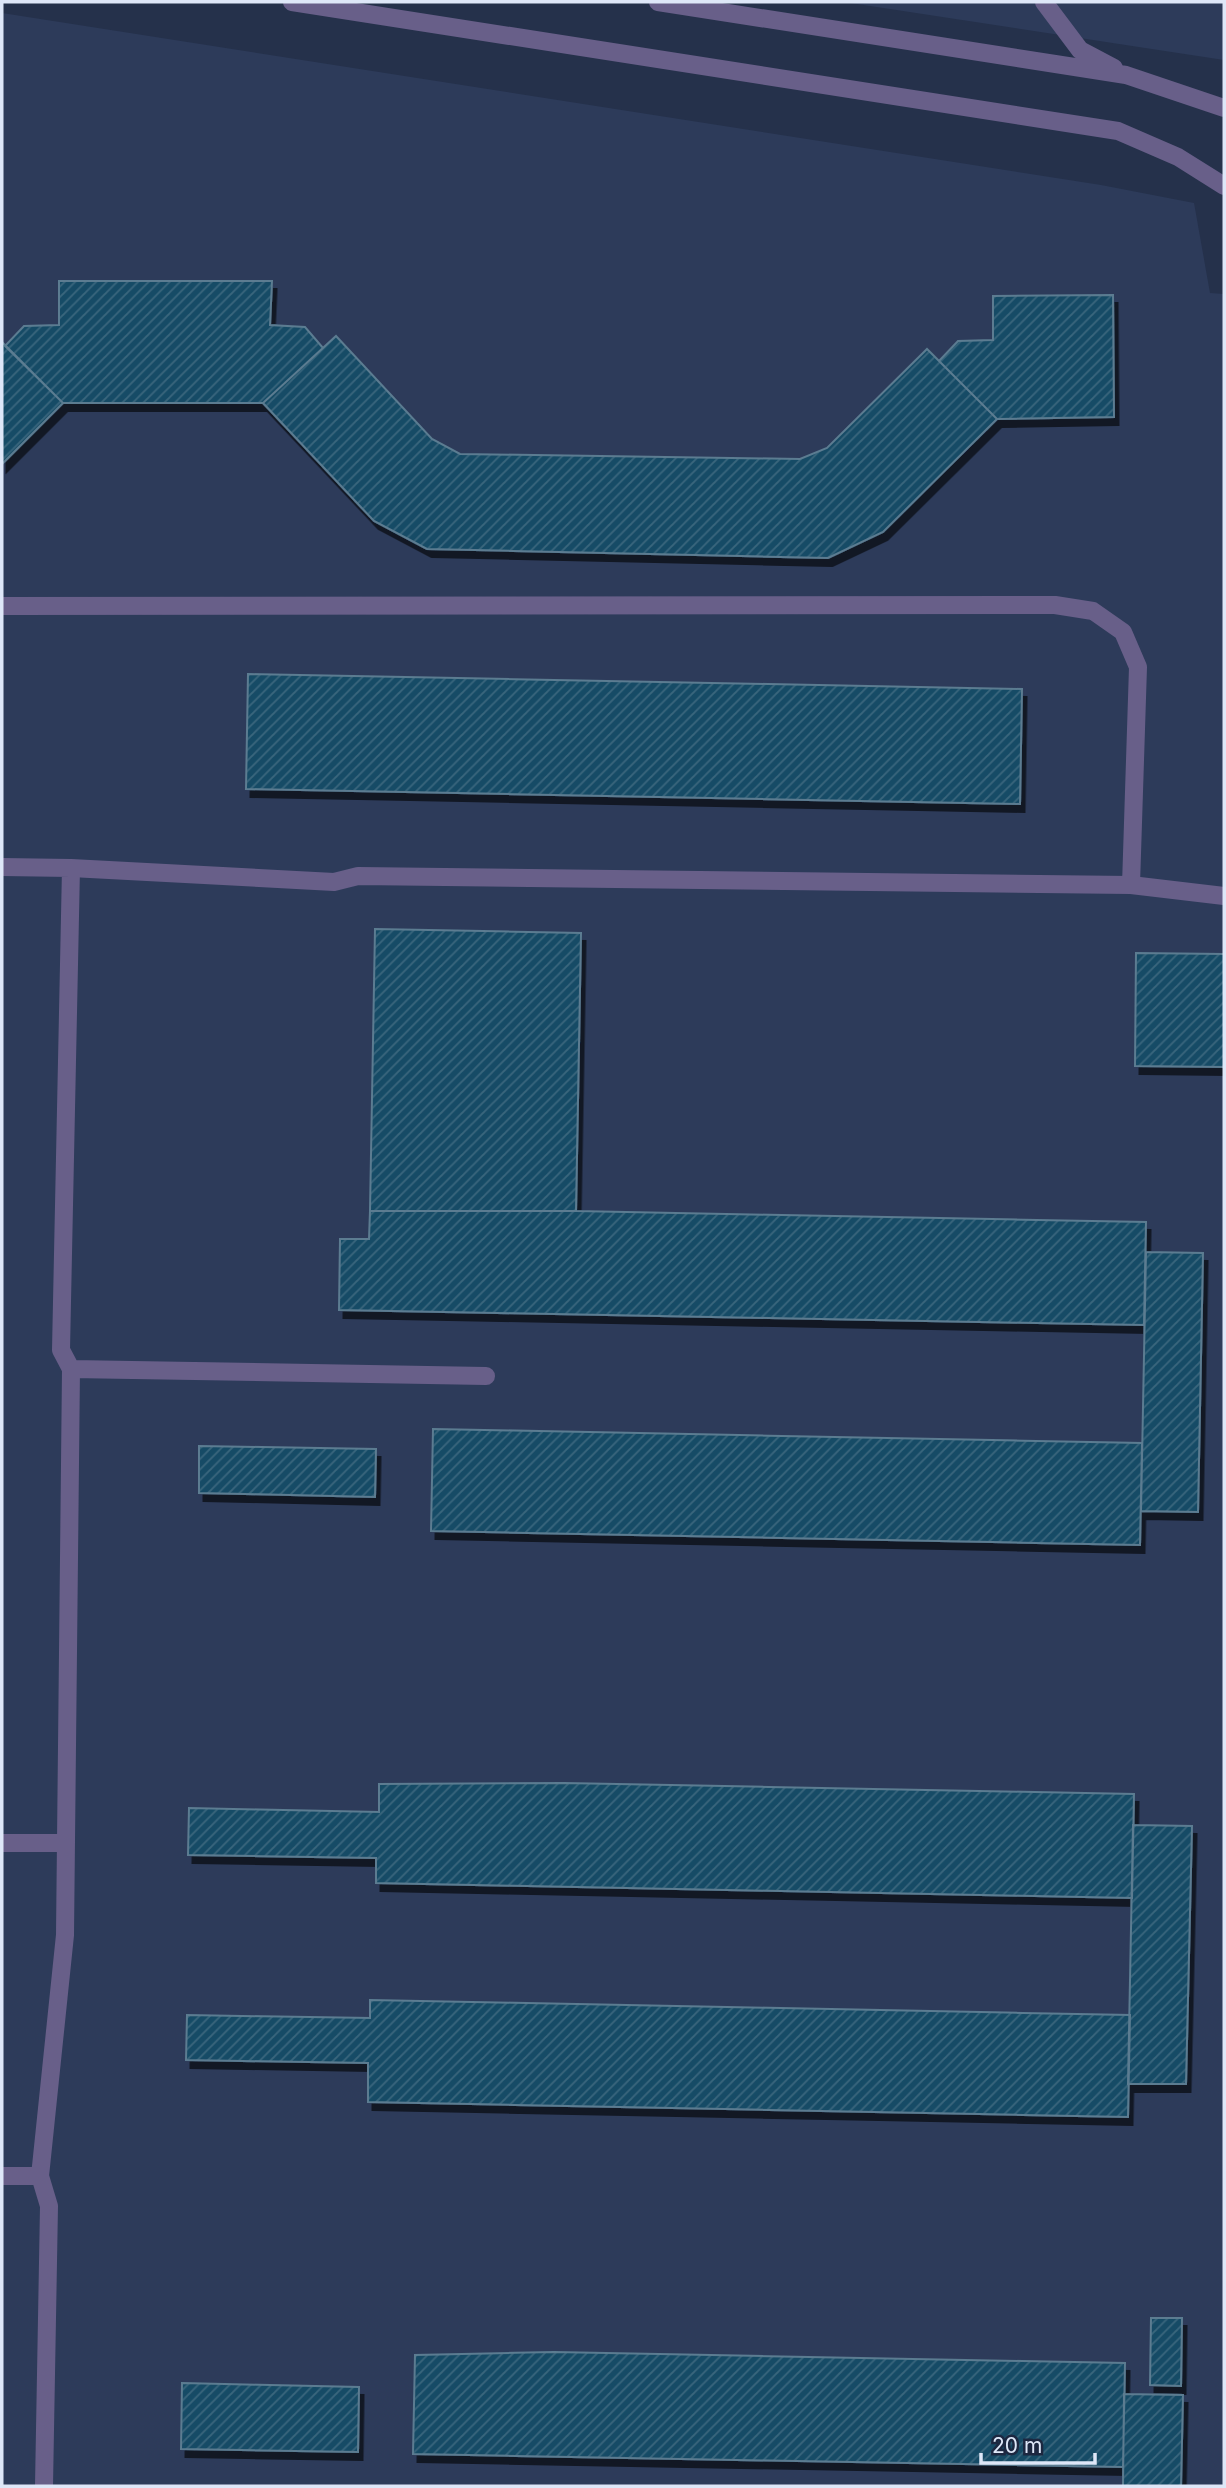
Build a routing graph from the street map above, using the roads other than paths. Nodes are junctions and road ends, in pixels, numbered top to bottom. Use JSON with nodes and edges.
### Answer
{"nodes":[{"id":1,"x":292,"y":2,"type":"edge"},
{"id":2,"x":658,"y":2,"type":"edge"},
{"id":3,"x":1044,"y":2,"type":"edge"},
{"id":4,"x":1126,"y":75,"type":"junction"},
{"id":5,"x":1224,"y":108,"type":"edge"},
{"id":6,"x":1224,"y":186,"type":"edge"},
{"id":7,"x":2,"y":606,"type":"edge"},
{"id":8,"x":2,"y":867,"type":"edge"},
{"id":9,"x":71,"y":868,"type":"junction"},
{"id":10,"x":1130,"y":885,"type":"junction"},
{"id":11,"x":1224,"y":896,"type":"edge"},
{"id":12,"x":71,"y":1369,"type":"junction"},
{"id":13,"x":486,"y":1376,"type":"dead end"},
{"id":14,"x":2,"y":1843,"type":"edge"},
{"id":15,"x":66,"y":1843,"type":"junction"},
{"id":16,"x":2,"y":2176,"type":"edge"},
{"id":17,"x":40,"y":2176,"type":"junction"},
{"id":18,"x":44,"y":2486,"type":"edge"}],
"edges":[{"from":1,"to":6,"type":"street"},
{"from":2,"to":4,"type":"street"},
{"from":3,"to":4,"type":"street"},
{"from":4,"to":5,"type":"street"},
{"from":7,"to":10,"type":"street"},
{"from":8,"to":9,"type":"street"},
{"from":9,"to":10,"type":"street"},
{"from":9,"to":12,"type":"street"},
{"from":10,"to":11,"type":"street"},
{"from":12,"to":13,"type":"street"},
{"from":12,"to":15,"type":"street"},
{"from":14,"to":15,"type":"street"},
{"from":15,"to":17,"type":"street"},
{"from":16,"to":17,"type":"street"},
{"from":17,"to":18,"type":"street"}]}
